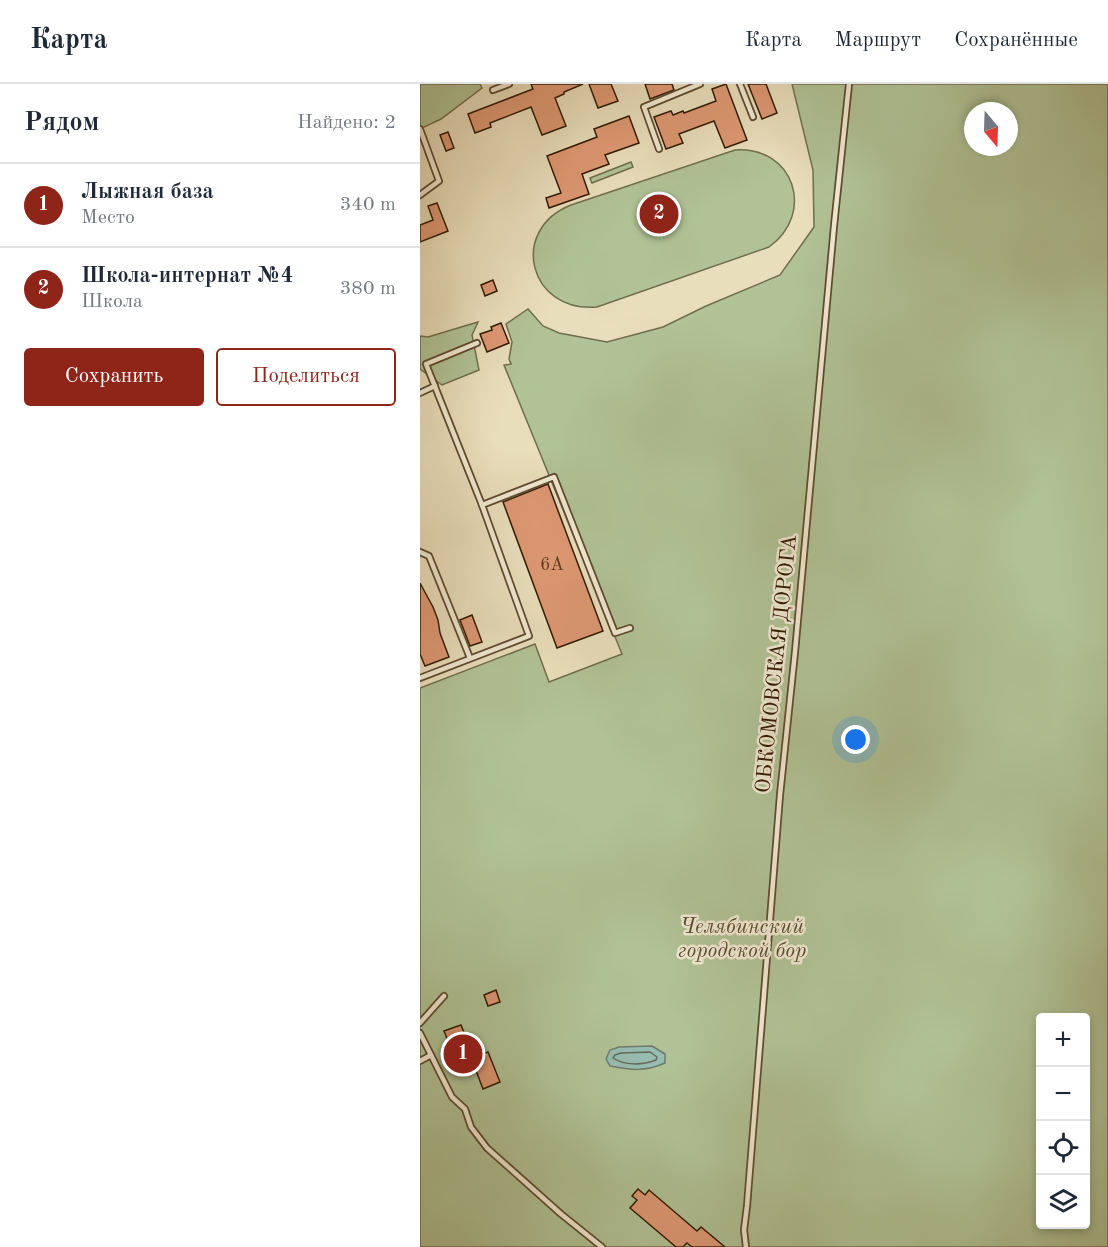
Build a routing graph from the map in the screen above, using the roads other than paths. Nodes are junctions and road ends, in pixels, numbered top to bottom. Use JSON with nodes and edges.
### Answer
{"nodes":[{"id":1,"x":509,"y":84,"type":"edge"},
{"id":2,"x":700,"y":84,"type":"edge"},
{"id":3,"x":740,"y":84,"type":"edge"},
{"id":4,"x":849,"y":84,"type":"edge"},
{"id":5,"x":493,"y":90,"type":"dead end"},
{"id":6,"x":753,"y":117,"type":"dead end"},
{"id":7,"x":420,"y":129,"type":"edge"},
{"id":8,"x":659,"y":149,"type":"dead end"},
{"id":9,"x":420,"y":195,"type":"edge"},
{"id":10,"x":477,"y":343,"type":"dead end"},
{"id":11,"x":435,"y":386,"type":"junction"},
{"id":12,"x":420,"y":393,"type":"edge"},
{"id":13,"x":482,"y":505,"type":"junction"},
{"id":14,"x":420,"y":552,"type":"edge"},
{"id":15,"x":630,"y":628,"type":"dead end"},
{"id":16,"x":470,"y":658,"type":"junction"},
{"id":17,"x":420,"y":678,"type":"edge"},
{"id":18,"x":444,"y":996,"type":"dead end"},
{"id":19,"x":420,"y":1023,"type":"edge"},
{"id":20,"x":420,"y":1033,"type":"edge"},
{"id":21,"x":432,"y":1055,"type":"junction"},
{"id":22,"x":420,"y":1061,"type":"edge"},
{"id":23,"x":603,"y":1247,"type":"edge"},
{"id":24,"x":746,"y":1247,"type":"edge"}],
"edges":[{"from":1,"to":5,"type":"lane"},
{"from":2,"to":8,"type":"lane"},
{"from":3,"to":6,"type":"lane"},
{"from":4,"to":24,"type":"lane","name":"ОБКОМОВСКАЯ ДОРОГА"},
{"from":7,"to":9,"type":"lane"},
{"from":10,"to":11,"type":"lane"},
{"from":11,"to":12,"type":"lane"},
{"from":11,"to":13,"type":"lane"},
{"from":13,"to":15,"type":"lane"},
{"from":13,"to":16,"type":"lane"},
{"from":14,"to":16,"type":"lane"},
{"from":16,"to":17,"type":"lane"},
{"from":18,"to":19,"type":"lane"},
{"from":20,"to":21,"type":"lane"},
{"from":21,"to":22,"type":"lane"},
{"from":21,"to":23,"type":"lane"}]}
